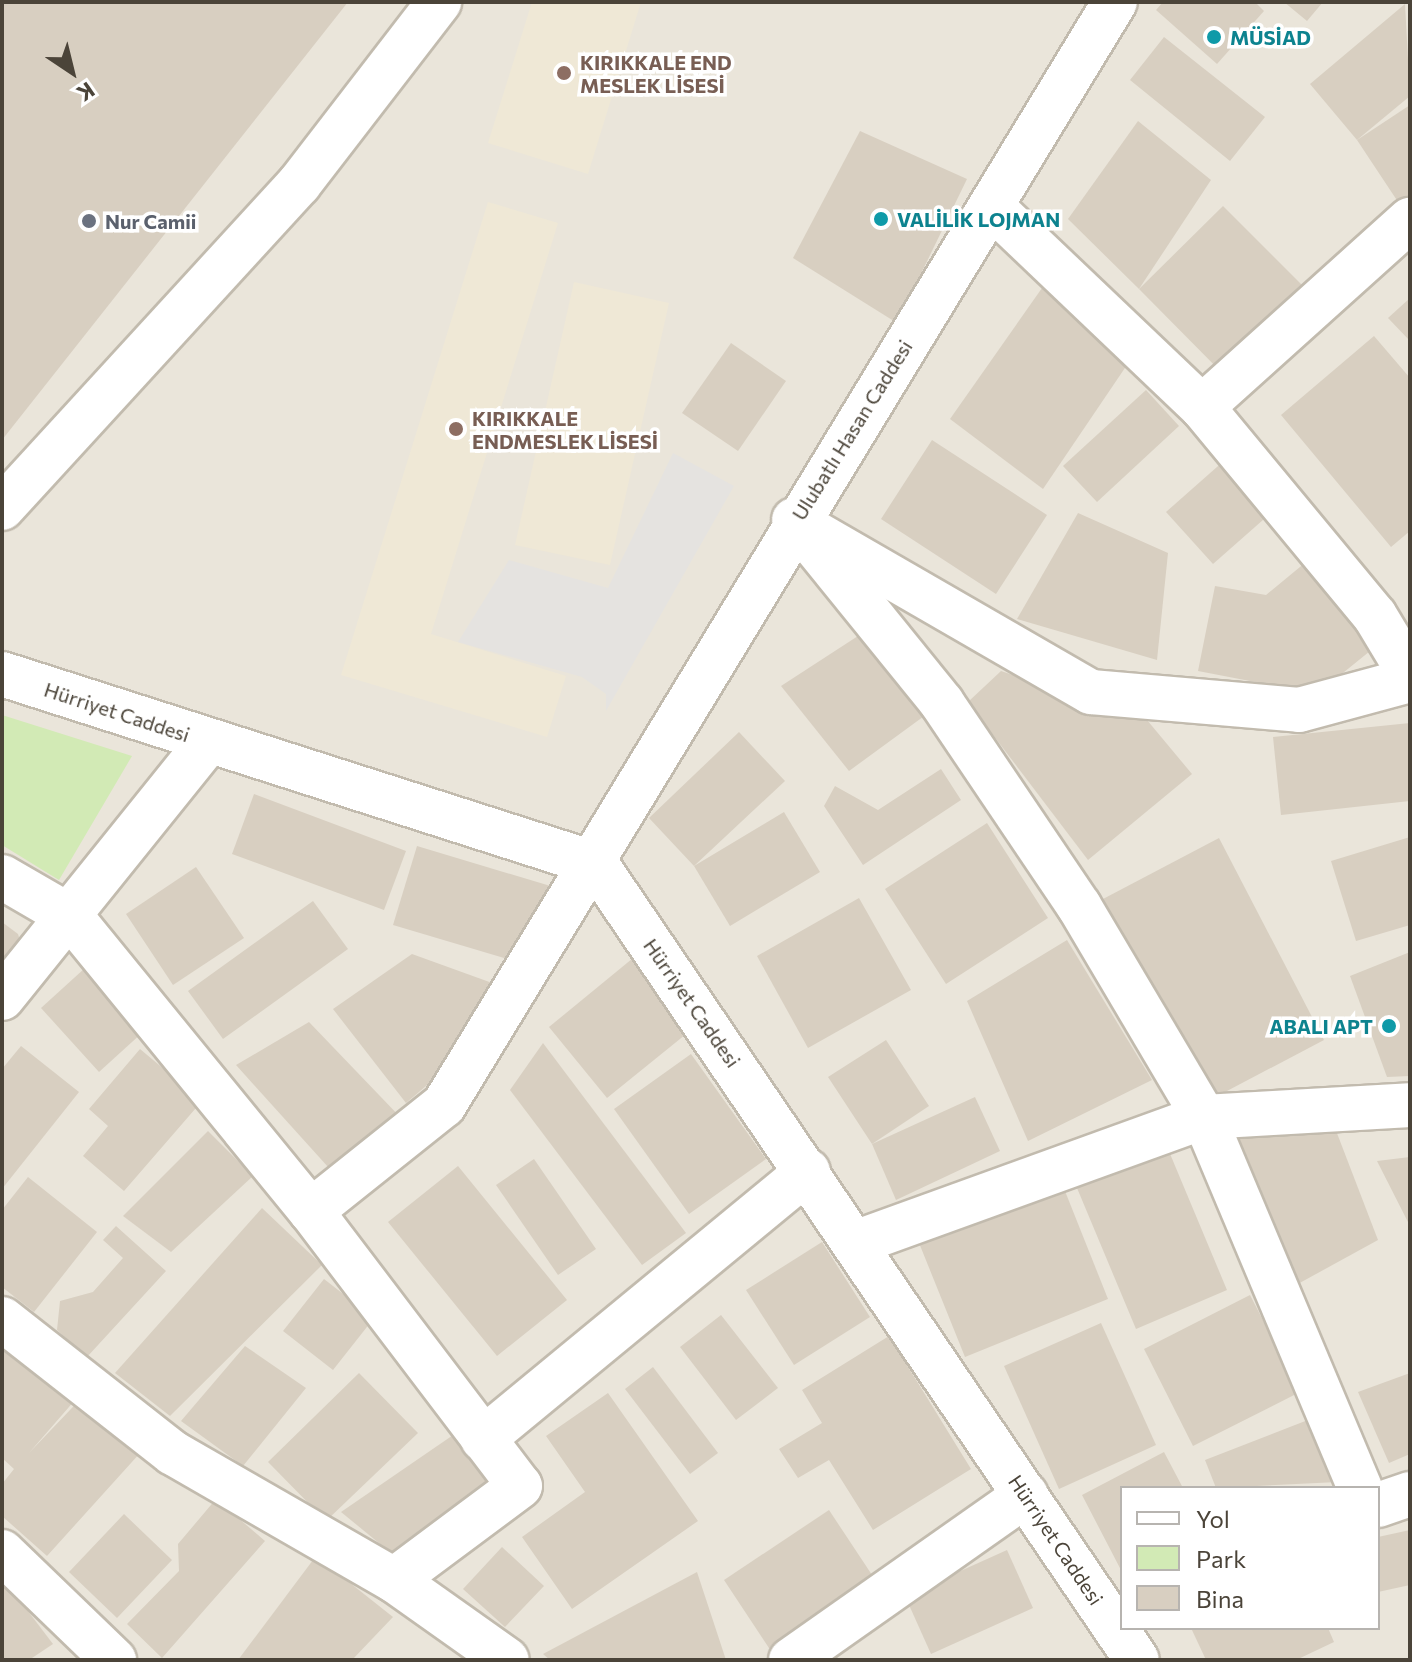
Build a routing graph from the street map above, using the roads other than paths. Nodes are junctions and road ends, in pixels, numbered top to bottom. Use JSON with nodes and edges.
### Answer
{"nodes":[{"id":1,"x":439,"y":2,"type":"edge"},
{"id":2,"x":1115,"y":2,"type":"edge"},
{"id":3,"x":993,"y":208,"type":"junction"},
{"id":4,"x":1410,"y":220,"type":"edge"},
{"id":5,"x":1202,"y":407,"type":"junction"},
{"id":6,"x":2,"y":508,"type":"edge"},
{"id":7,"x":794,"y":520,"type":"junction"},
{"id":8,"x":2,"y":674,"type":"edge"},
{"id":9,"x":1410,"y":677,"type":"edge"},
{"id":10,"x":208,"y":742,"type":"junction"},
{"id":11,"x":596,"y":864,"type":"junction"},
{"id":12,"x":2,"y":877,"type":"edge"},
{"id":13,"x":71,"y":917,"type":"junction"},
{"id":14,"x":2,"y":998,"type":"edge"},
{"id":15,"x":1410,"y":1105,"type":"edge"},
{"id":16,"x":1204,"y":1117,"type":"junction"},
{"id":17,"x":808,"y":1171,"type":"junction"},
{"id":18,"x":311,"y":1211,"type":"junction"},
{"id":19,"x":855,"y":1243,"type":"junction"},
{"id":20,"x":2,"y":1319,"type":"edge"},
{"id":21,"x":483,"y":1439,"type":"junction"},
{"id":22,"x":1359,"y":1486,"type":"edge"},
{"id":23,"x":1410,"y":1494,"type":"edge"},
{"id":24,"x":1026,"y":1495,"type":"junction"},
{"id":25,"x":1380,"y":1504,"type":"edge"},
{"id":26,"x":2,"y":1552,"type":"edge"},
{"id":27,"x":394,"y":1580,"type":"junction"},
{"id":28,"x":1112,"y":1603,"type":"edge"},
{"id":29,"x":1124,"y":1630,"type":"edge"},
{"id":30,"x":114,"y":1660,"type":"edge"},
{"id":31,"x":507,"y":1660,"type":"edge"},
{"id":32,"x":791,"y":1660,"type":"edge"},
{"id":33,"x":1137,"y":1660,"type":"edge"}],
"edges":[{"from":1,"to":6,"type":"street"},
{"from":2,"to":3,"type":"street","name":"Ulubatlı Hasan Caddesi"},
{"from":3,"to":5,"type":"street"},
{"from":3,"to":7,"type":"street","name":"Ulubatlı Hasan Caddesi"},
{"from":4,"to":5,"type":"street"},
{"from":5,"to":9,"type":"street"},
{"from":7,"to":9,"type":"street"},
{"from":7,"to":11,"type":"street","name":"Ulubatlı Hasan Caddesi"},
{"from":7,"to":16,"type":"street"},
{"from":8,"to":10,"type":"street","name":"Hürriyet Caddesi"},
{"from":10,"to":11,"type":"street","name":"Hürriyet Caddesi"},
{"from":10,"to":13,"type":"street"},
{"from":11,"to":17,"type":"street","name":"Hürriyet Caddesi"},
{"from":11,"to":18,"type":"street","name":"Ulubatlı Hasan Caddesi"},
{"from":12,"to":13,"type":"street"},
{"from":13,"to":14,"type":"street"},
{"from":13,"to":18,"type":"street"},
{"from":15,"to":16,"type":"street"},
{"from":16,"to":19,"type":"street"},
{"from":16,"to":22,"type":"street"},
{"from":17,"to":19,"type":"street","name":"Hürriyet Caddesi"},
{"from":17,"to":21,"type":"street"},
{"from":18,"to":21,"type":"street"},
{"from":19,"to":24,"type":"street","name":"Hürriyet Caddesi"},
{"from":20,"to":27,"type":"street"},
{"from":21,"to":27,"type":"street"},
{"from":23,"to":25,"type":"street"},
{"from":24,"to":28,"type":"street","name":"Hürriyet Caddesi"},
{"from":24,"to":32,"type":"street"},
{"from":26,"to":30,"type":"street"},
{"from":27,"to":31,"type":"street"},
{"from":29,"to":33,"type":"street","name":"Hürriyet Caddesi"}]}
